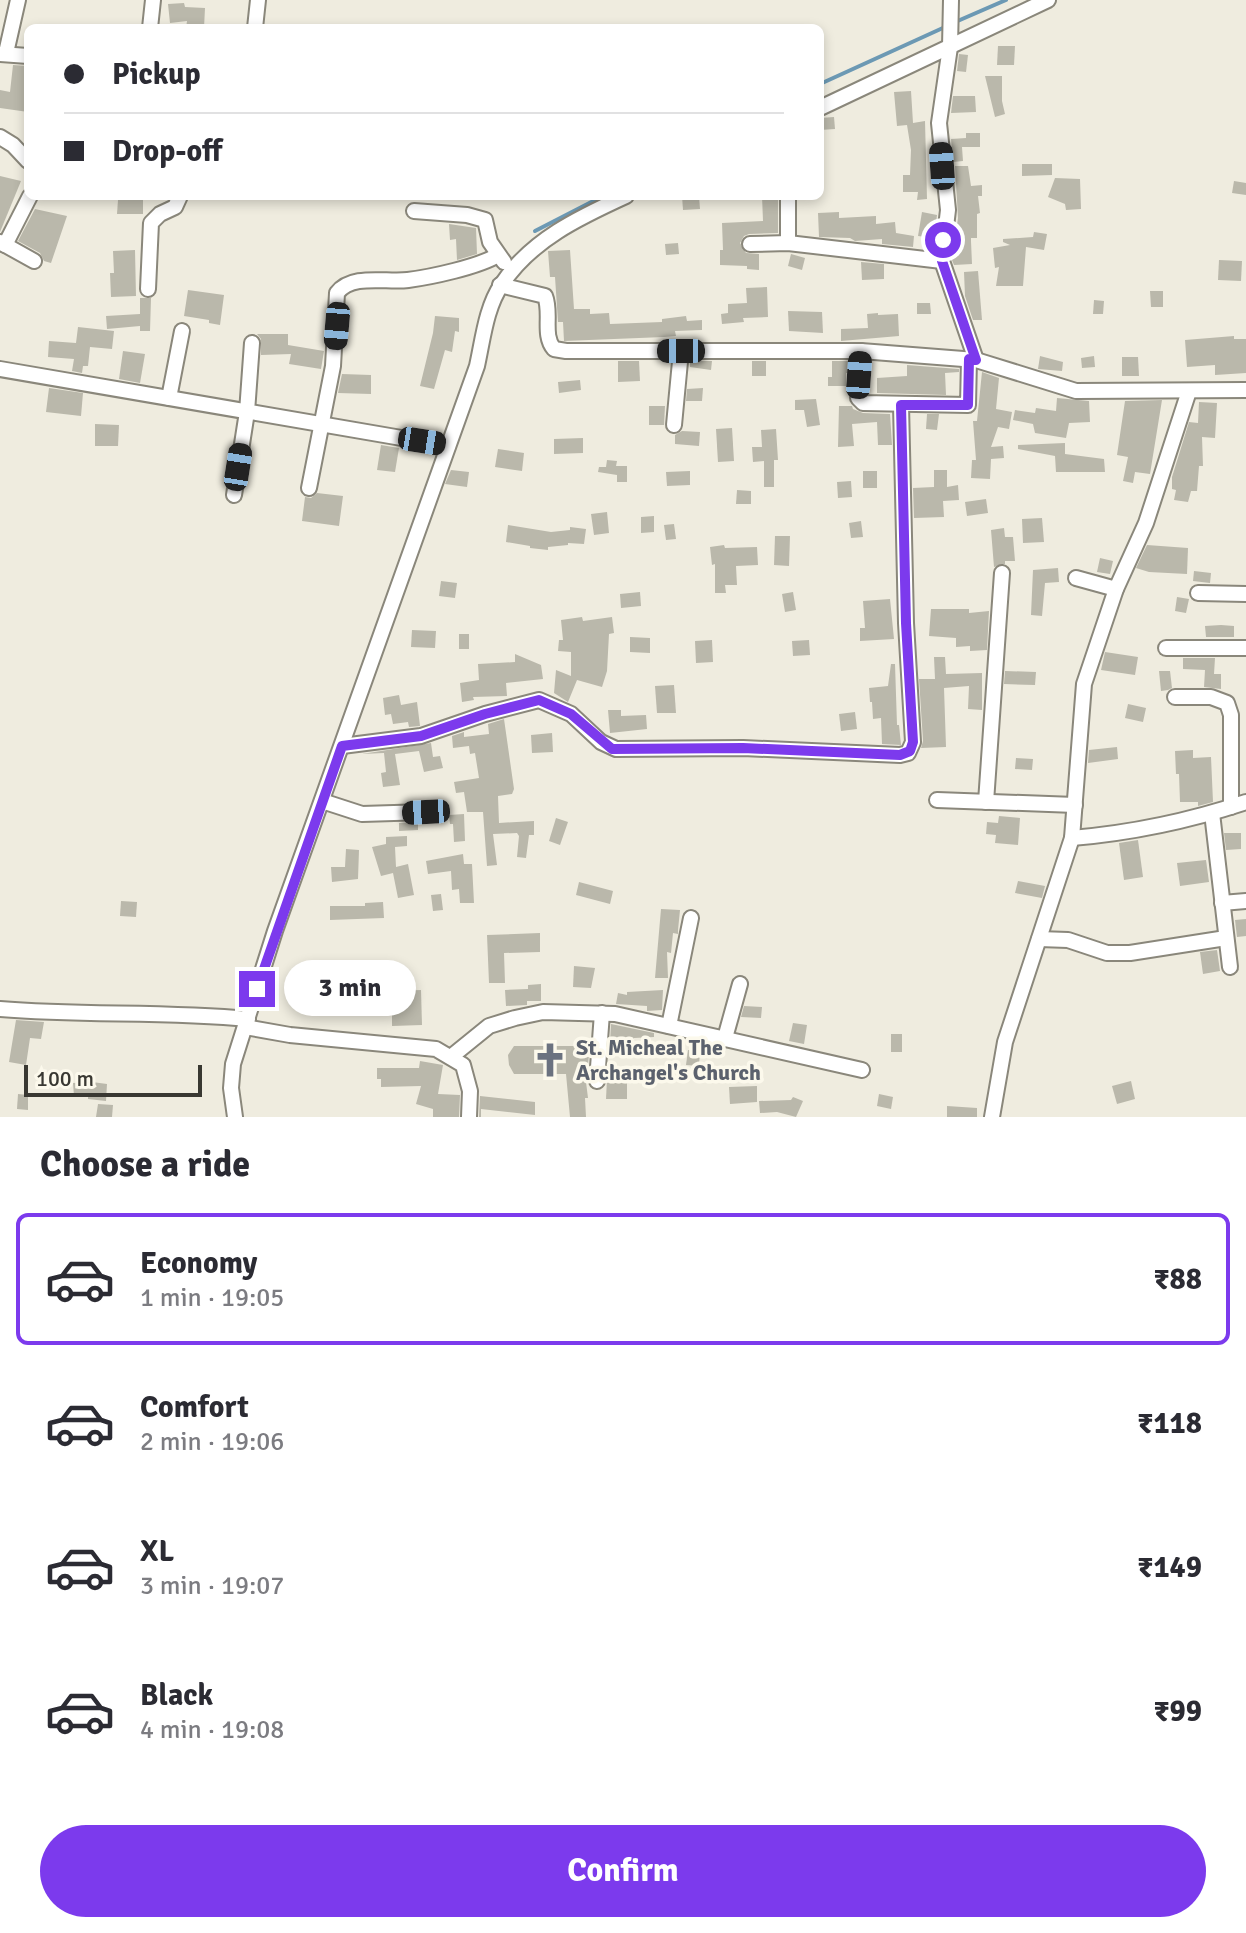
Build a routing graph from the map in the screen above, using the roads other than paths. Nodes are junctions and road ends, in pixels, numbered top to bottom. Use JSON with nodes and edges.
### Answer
{"nodes":[{"id":1,"x":18,"y":0,"type":"edge"},
{"id":2,"x":153,"y":0,"type":"edge"},
{"id":3,"x":258,"y":0,"type":"edge"},
{"id":4,"x":951,"y":0,"type":"edge"},
{"id":5,"x":1048,"y":0,"type":"edge"},
{"id":6,"x":150,"y":24,"type":"edge"},
{"id":7,"x":255,"y":24,"type":"edge"},
{"id":8,"x":950,"y":47,"type":"junction"},
{"id":9,"x":3,"y":54,"type":"edge"},
{"id":10,"x":24,"y":56,"type":"edge"},
{"id":11,"x":824,"y":106,"type":"edge"},
{"id":12,"x":0,"y":137,"type":"edge"},
{"id":13,"x":24,"y":157,"type":"edge"},
{"id":14,"x":28,"y":200,"type":"edge"},
{"id":15,"x":178,"y":200,"type":"edge"},
{"id":16,"x":617,"y":200,"type":"edge"},
{"id":17,"x":788,"y":200,"type":"edge"},
{"id":18,"x":414,"y":211,"type":"dead end"},
{"id":19,"x":788,"y":243,"type":"junction"},
{"id":20,"x":2,"y":244,"type":"edge"},
{"id":21,"x":750,"y":244,"type":"dead end"},
{"id":22,"x":498,"y":255,"type":"junction"},
{"id":23,"x":34,"y":261,"type":"dead end"},
{"id":24,"x":942,"y":261,"type":"junction"},
{"id":25,"x":513,"y":271,"type":"junction"},
{"id":26,"x":500,"y":285,"type":"junction"},
{"id":27,"x":148,"y":289,"type":"dead end"},
{"id":28,"x":182,"y":331,"type":"dead end"},
{"id":29,"x":252,"y":343,"type":"dead end"},
{"id":30,"x":681,"y":351,"type":"junction"},
{"id":31,"x":861,"y":351,"type":"junction"},
{"id":32,"x":972,"y":360,"type":"junction"},
{"id":33,"x":0,"y":369,"type":"edge"},
{"id":34,"x":1246,"y":390,"type":"edge"},
{"id":35,"x":1189,"y":391,"type":"junction"},
{"id":36,"x":169,"y":398,"type":"junction"},
{"id":37,"x":901,"y":405,"type":"junction"},
{"id":38,"x":247,"y":412,"type":"junction"},
{"id":39,"x":320,"y":425,"type":"junction"},
{"id":40,"x":674,"y":425,"type":"dead end"},
{"id":41,"x":448,"y":446,"type":"junction"},
{"id":42,"x":309,"y":488,"type":"dead end"},
{"id":43,"x":234,"y":495,"type":"dead end"},
{"id":44,"x":1002,"y":573,"type":"dead end"},
{"id":45,"x":1076,"y":578,"type":"dead end"},
{"id":46,"x":1116,"y":589,"type":"junction"},
{"id":47,"x":1198,"y":593,"type":"dead end"},
{"id":48,"x":1246,"y":594,"type":"edge"},
{"id":49,"x":1166,"y":648,"type":"dead end"},
{"id":50,"x":1246,"y":648,"type":"edge"},
{"id":51,"x":1175,"y":697,"type":"dead end"},
{"id":52,"x":342,"y":746,"type":"junction"},
{"id":53,"x":937,"y":800,"type":"dead end"},
{"id":54,"x":322,"y":801,"type":"junction"},
{"id":55,"x":986,"y":802,"type":"junction"},
{"id":56,"x":1246,"y":802,"type":"edge"},
{"id":57,"x":1075,"y":805,"type":"junction"},
{"id":58,"x":1231,"y":807,"type":"junction"},
{"id":59,"x":426,"y":812,"type":"dead end"},
{"id":60,"x":1212,"y":813,"type":"junction"},
{"id":61,"x":1072,"y":838,"type":"junction"},
{"id":62,"x":1246,"y":901,"type":"edge"},
{"id":63,"x":1222,"y":903,"type":"junction"},
{"id":64,"x":691,"y":918,"type":"dead end"},
{"id":65,"x":1226,"y":938,"type":"junction"},
{"id":66,"x":1039,"y":939,"type":"junction"},
{"id":67,"x":1230,"y":967,"type":"dead end"},
{"id":68,"x":740,"y":984,"type":"dead end"},
{"id":69,"x":0,"y":1009,"type":"edge"},
{"id":70,"x":602,"y":1013,"type":"junction"},
{"id":71,"x":246,"y":1023,"type":"junction"},
{"id":72,"x":669,"y":1026,"type":"junction"},
{"id":73,"x":725,"y":1038,"type":"junction"},
{"id":74,"x":452,"y":1056,"type":"junction"},
{"id":75,"x":862,"y":1070,"type":"dead end"},
{"id":76,"x":597,"y":1081,"type":"dead end"},
{"id":77,"x":235,"y":1117,"type":"edge"},
{"id":78,"x":469,"y":1117,"type":"edge"},
{"id":79,"x":992,"y":1117,"type":"edge"}],
"edges":[{"from":1,"to":9,"type":"street"},
{"from":2,"to":6,"type":"street"},
{"from":3,"to":7,"type":"street"},
{"from":4,"to":8,"type":"street"},
{"from":5,"to":8,"type":"street"},
{"from":8,"to":11,"type":"street"},
{"from":8,"to":24,"type":"street"},
{"from":9,"to":10,"type":"street"},
{"from":12,"to":13,"type":"street"},
{"from":14,"to":20,"type":"street"},
{"from":15,"to":27,"type":"street"},
{"from":16,"to":25,"type":"street"},
{"from":17,"to":19,"type":"street"},
{"from":18,"to":22,"type":"street"},
{"from":19,"to":21,"type":"street"},
{"from":19,"to":24,"type":"street"},
{"from":20,"to":23,"type":"street"},
{"from":22,"to":25,"type":"street"},
{"from":22,"to":39,"type":"street"},
{"from":24,"to":32,"type":"street"},
{"from":25,"to":26,"type":"street"},
{"from":26,"to":30,"type":"street"},
{"from":26,"to":41,"type":"street"},
{"from":28,"to":36,"type":"street"},
{"from":29,"to":38,"type":"street"},
{"from":30,"to":31,"type":"street"},
{"from":30,"to":40,"type":"street"},
{"from":31,"to":32,"type":"street"},
{"from":31,"to":37,"type":"street"},
{"from":32,"to":35,"type":"street"},
{"from":32,"to":37,"type":"street"},
{"from":33,"to":36,"type":"street"},
{"from":34,"to":35,"type":"street"},
{"from":35,"to":46,"type":"street"},
{"from":36,"to":38,"type":"street"},
{"from":37,"to":52,"type":"street"},
{"from":38,"to":39,"type":"street"},
{"from":38,"to":43,"type":"street"},
{"from":39,"to":41,"type":"street"},
{"from":39,"to":42,"type":"street"},
{"from":41,"to":52,"type":"street"},
{"from":44,"to":55,"type":"street"},
{"from":45,"to":46,"type":"street"},
{"from":46,"to":57,"type":"street"},
{"from":47,"to":48,"type":"street"},
{"from":49,"to":50,"type":"street"},
{"from":51,"to":58,"type":"street"},
{"from":52,"to":54,"type":"street"},
{"from":53,"to":55,"type":"street"},
{"from":54,"to":59,"type":"street"},
{"from":54,"to":71,"type":"street"},
{"from":55,"to":57,"type":"street"},
{"from":56,"to":58,"type":"street"},
{"from":57,"to":61,"type":"street"},
{"from":58,"to":60,"type":"street"},
{"from":60,"to":61,"type":"street"},
{"from":60,"to":63,"type":"street"},
{"from":61,"to":66,"type":"street"},
{"from":62,"to":63,"type":"street"},
{"from":63,"to":65,"type":"street"},
{"from":64,"to":72,"type":"street"},
{"from":65,"to":66,"type":"street"},
{"from":65,"to":67,"type":"street"},
{"from":66,"to":79,"type":"street"},
{"from":68,"to":73,"type":"street"},
{"from":69,"to":71,"type":"street"},
{"from":70,"to":72,"type":"street"},
{"from":70,"to":74,"type":"street"},
{"from":70,"to":76,"type":"street"},
{"from":71,"to":74,"type":"street"},
{"from":71,"to":77,"type":"street"},
{"from":72,"to":73,"type":"street"},
{"from":73,"to":75,"type":"street"},
{"from":74,"to":78,"type":"street"}]}
